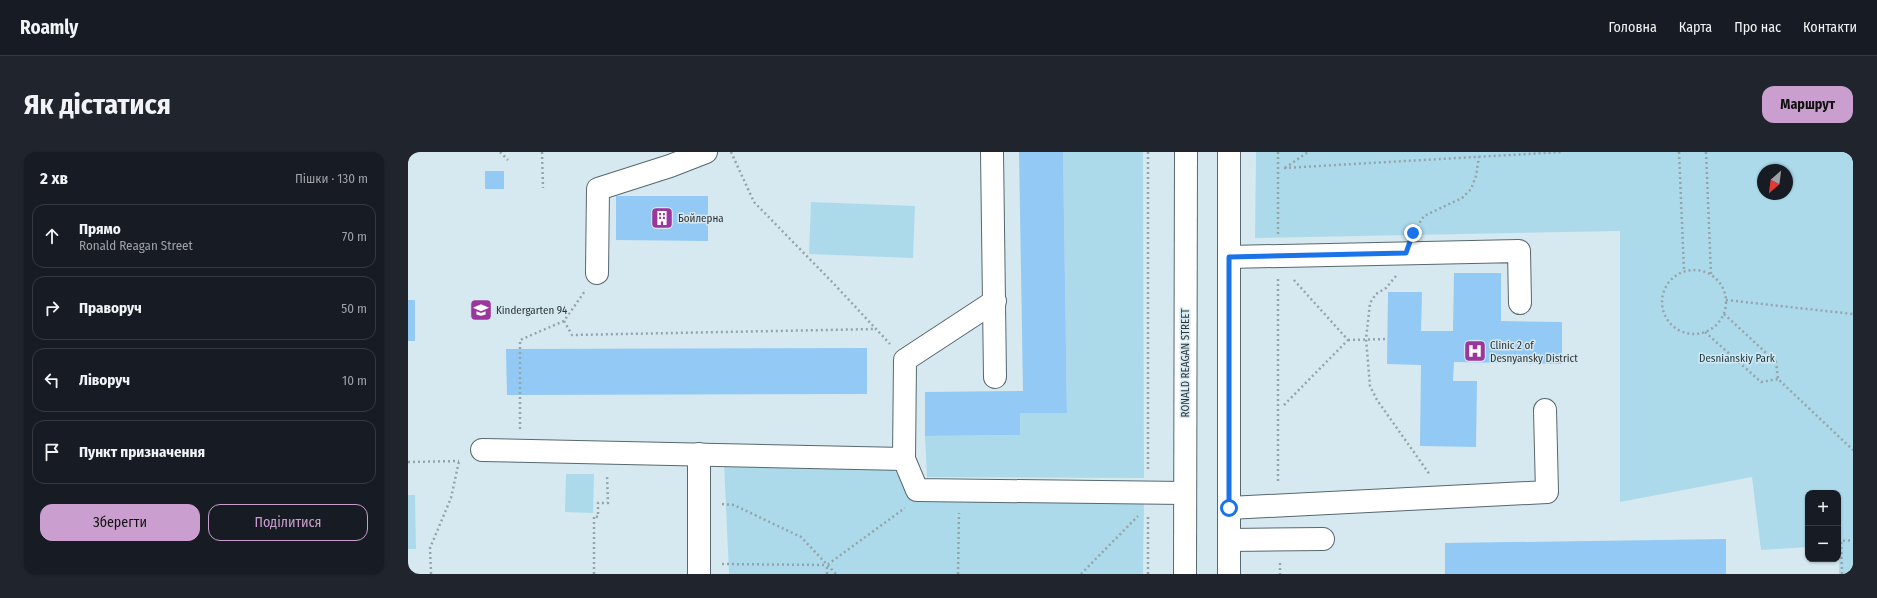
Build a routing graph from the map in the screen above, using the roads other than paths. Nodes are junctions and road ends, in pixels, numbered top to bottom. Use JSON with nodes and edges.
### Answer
{"nodes":[{"id":1,"x":706,"y":152,"type":"edge"},
{"id":2,"x":992,"y":152,"type":"edge"},
{"id":3,"x":1186,"y":152,"type":"edge"},
{"id":4,"x":1229,"y":152,"type":"edge"},
{"id":5,"x":671,"y":159,"type":"edge"},
{"id":6,"x":1229,"y":257,"type":"junction"},
{"id":7,"x":597,"y":273,"type":"road end"},
{"id":8,"x":995,"y":301,"type":"junction"},
{"id":9,"x":1520,"y":303,"type":"dead end"},
{"id":10,"x":995,"y":377,"type":"dead end"},
{"id":11,"x":1545,"y":410,"type":"dead end"},
{"id":12,"x":482,"y":450,"type":"road end"},
{"id":13,"x":699,"y":454,"type":"junction"},
{"id":14,"x":904,"y":459,"type":"junction"},
{"id":15,"x":1185,"y":493,"type":"junction"},
{"id":16,"x":1229,"y":508,"type":"junction"},
{"id":17,"x":1323,"y":539,"type":"dead end"},
{"id":18,"x":1230,"y":540,"type":"junction"},
{"id":19,"x":699,"y":574,"type":"edge"},
{"id":20,"x":1184,"y":574,"type":"edge"},
{"id":21,"x":1229,"y":574,"type":"edge"}],
"edges":[{"from":1,"to":5,"type":"main road"},
{"from":2,"to":8,"type":"main road"},
{"from":3,"to":15,"type":"main road","name":"RONALD REAGAN STREET"},
{"from":4,"to":6,"type":"main road"},
{"from":5,"to":7,"type":"main road"},
{"from":6,"to":9,"type":"main road"},
{"from":6,"to":16,"type":"main road"},
{"from":8,"to":10,"type":"main road"},
{"from":8,"to":14,"type":"main road"},
{"from":11,"to":16,"type":"main road"},
{"from":12,"to":13,"type":"main road"},
{"from":13,"to":14,"type":"main road"},
{"from":13,"to":19,"type":"main road"},
{"from":14,"to":15,"type":"main road"},
{"from":15,"to":20,"type":"main road","name":"RONALD REAGAN STREET"},
{"from":16,"to":18,"type":"main road"},
{"from":17,"to":18,"type":"main road"},
{"from":18,"to":21,"type":"main road"}]}
